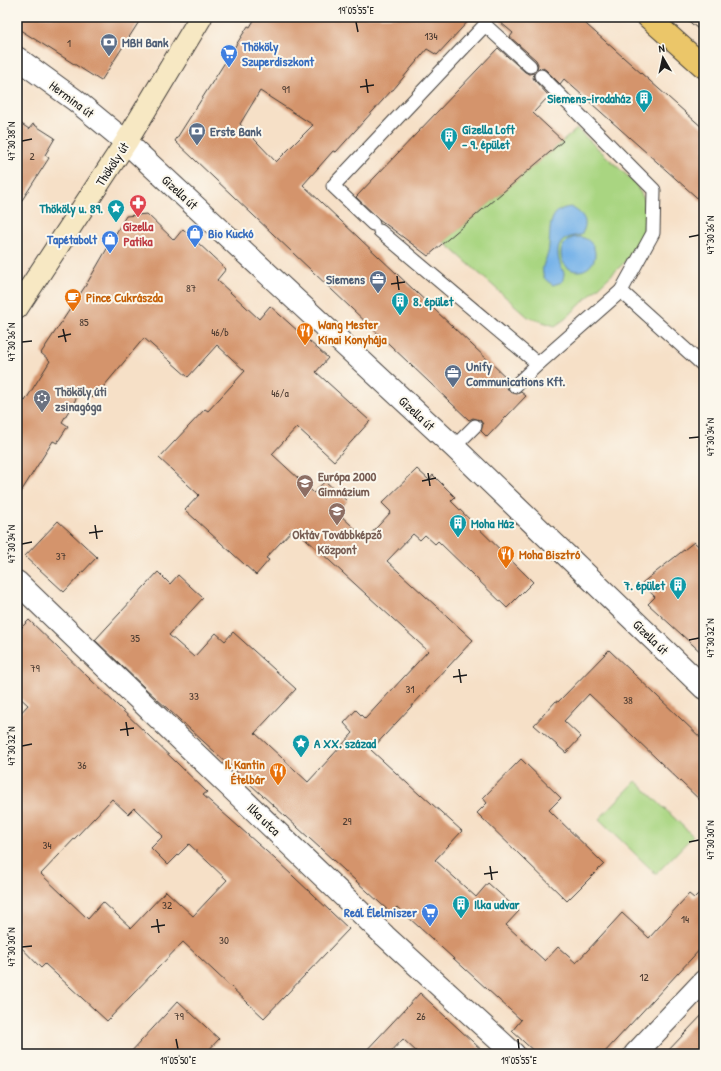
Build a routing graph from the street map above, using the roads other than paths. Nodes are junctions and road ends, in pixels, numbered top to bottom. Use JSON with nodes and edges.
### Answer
{"nodes":[{"id":1,"x":201,"y":17,"type":"edge"},
{"id":2,"x":648,"y":17,"type":"edge"},
{"id":3,"x":17,"y":58,"type":"edge"},
{"id":4,"x":530,"y":66,"type":"dead end"},
{"id":5,"x":704,"y":67,"type":"edge"},
{"id":6,"x":541,"y":76,"type":"dead end"},
{"id":7,"x":126,"y":142,"type":"junction"},
{"id":8,"x":621,"y":291,"type":"junction"},
{"id":9,"x":17,"y":308,"type":"edge"},
{"id":10,"x":538,"y":364,"type":"junction"},
{"id":11,"x":704,"y":366,"type":"edge"},
{"id":12,"x":515,"y":386,"type":"dead end"},
{"id":13,"x":475,"y":426,"type":"dead end"},
{"id":14,"x":454,"y":447,"type":"junction"},
{"id":15,"x":17,"y":582,"type":"edge"},
{"id":16,"x":704,"y":688,"type":"edge"},
{"id":17,"x":704,"y":981,"type":"edge"},
{"id":18,"x":514,"y":1054,"type":"edge"},
{"id":19,"x":635,"y":1054,"type":"edge"}],
"edges":[{"from":1,"to":7,"type":"main road","name":"Thököly út"},
{"from":2,"to":5,"type":"main road"},
{"from":3,"to":7,"type":"street","name":"Hermina út"},
{"from":4,"to":10,"type":"lane"},
{"from":6,"to":8,"type":"lane"},
{"from":7,"to":9,"type":"main road","name":"Thököly út"},
{"from":7,"to":14,"type":"street","name":"Gizella út"},
{"from":8,"to":10,"type":"lane"},
{"from":8,"to":11,"type":"lane"},
{"from":10,"to":12,"type":"lane"},
{"from":13,"to":14,"type":"lane"},
{"from":14,"to":16,"type":"street","name":"Gizella út"},
{"from":15,"to":18,"type":"street","name":"Ilka utca"},
{"from":17,"to":19,"type":"street"}]}
